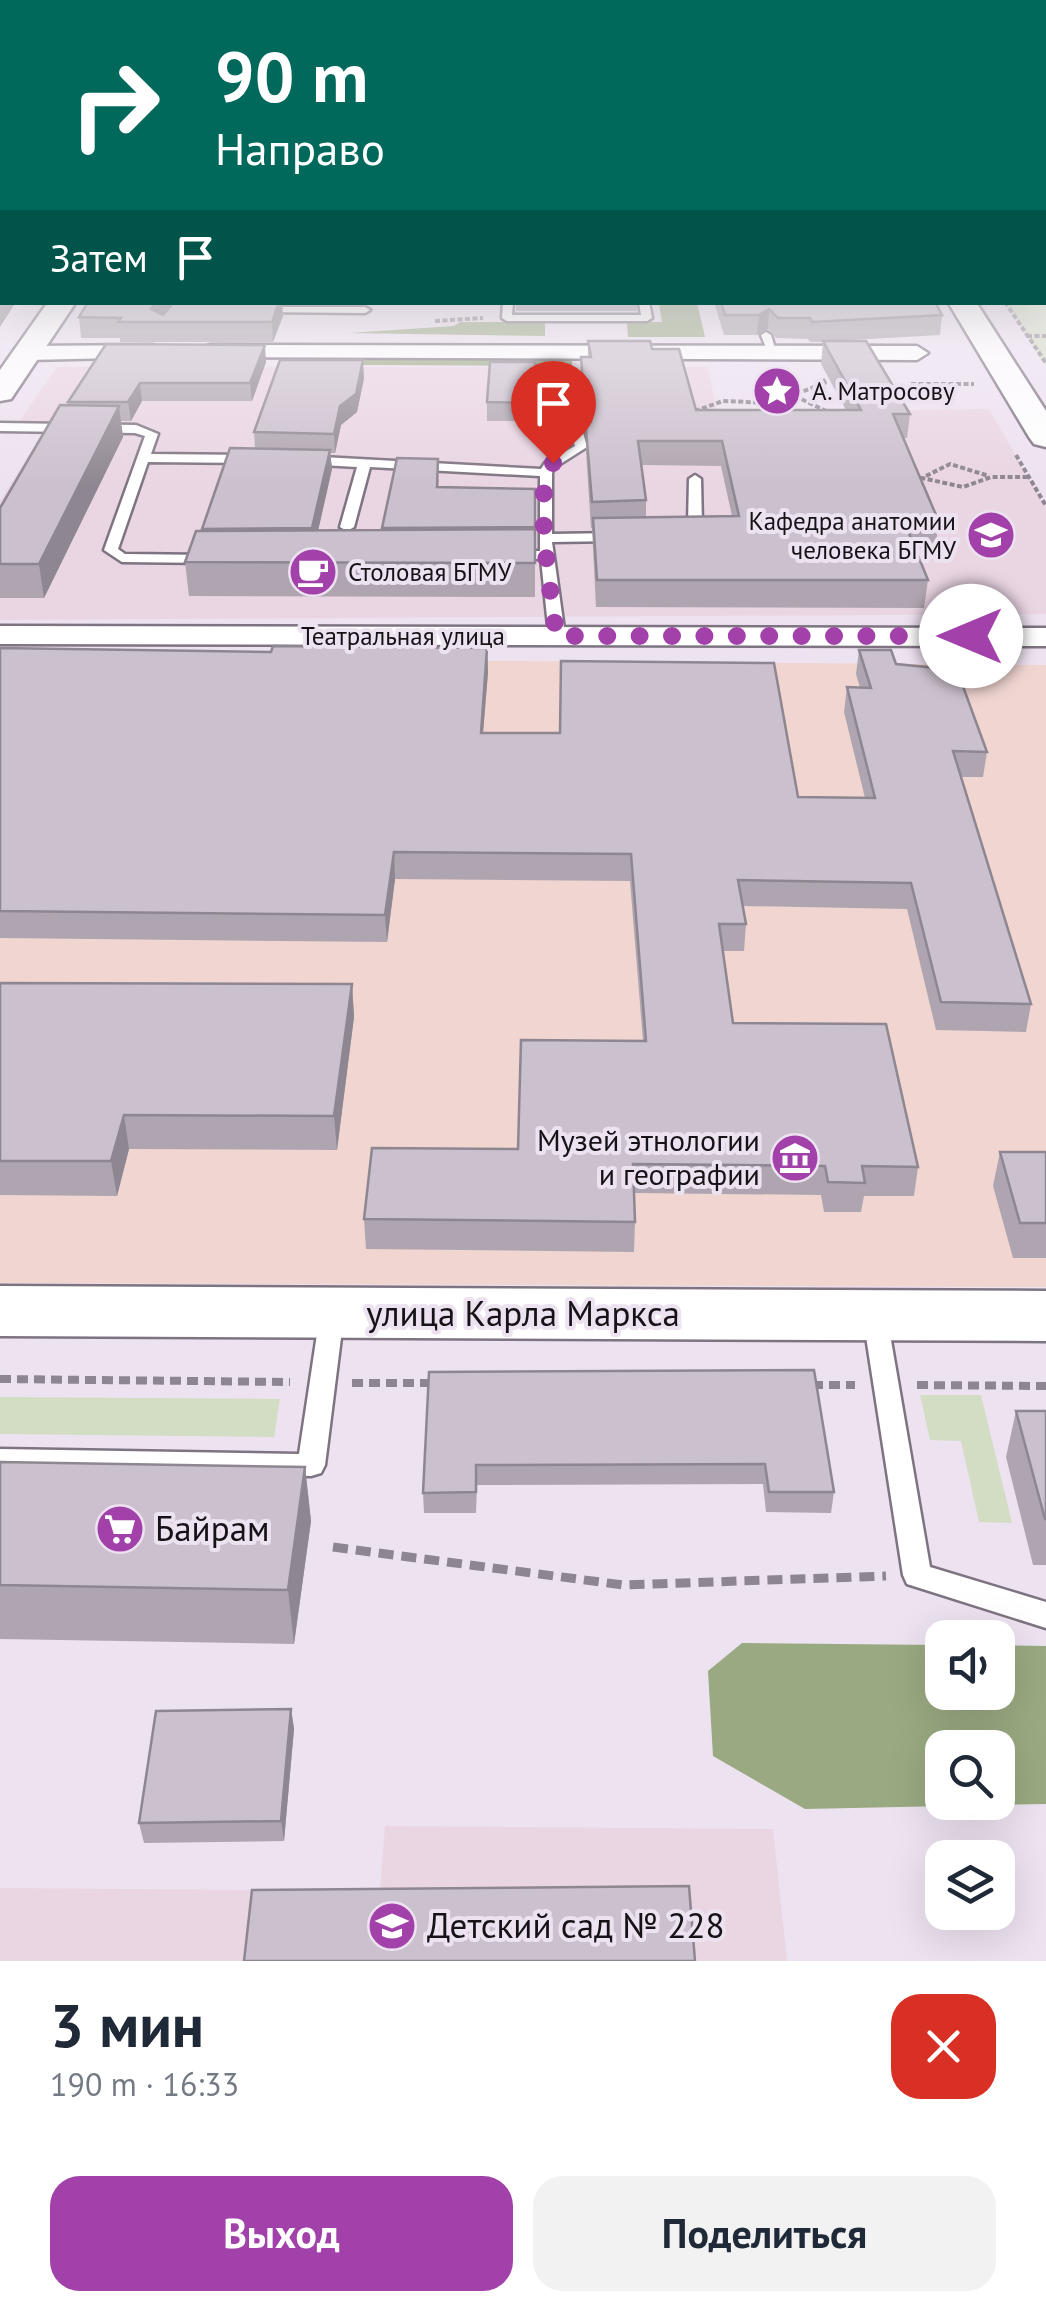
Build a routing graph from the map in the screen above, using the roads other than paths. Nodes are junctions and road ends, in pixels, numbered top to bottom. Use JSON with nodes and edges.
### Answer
{"nodes":[{"id":1,"x":59,"y":305,"type":"edge"},
{"id":2,"x":508,"y":305,"type":"edge"},
{"id":3,"x":645,"y":305,"type":"edge"},
{"id":4,"x":964,"y":305,"type":"edge"},
{"id":5,"x":993,"y":305,"type":"edge"},
{"id":6,"x":239,"y":309,"type":"edge"},
{"id":7,"x":366,"y":310,"type":"dead end"},
{"id":8,"x":15,"y":352,"type":"edge"},
{"id":9,"x":917,"y":353,"type":"dead end"},
{"id":10,"x":570,"y":378,"type":"dead end"},
{"id":11,"x":1046,"y":385,"type":"edge"},
{"id":12,"x":0,"y":392,"type":"edge"},
{"id":13,"x":0,"y":427,"type":"edge"},
{"id":14,"x":1046,"y":437,"type":"edge"},
{"id":15,"x":142,"y":458,"type":"junction"},
{"id":16,"x":270,"y":460,"type":"edge"},
{"id":17,"x":289,"y":460,"type":"edge"},
{"id":18,"x":366,"y":462,"type":"junction"},
{"id":19,"x":546,"y":473,"type":"junction"},
{"id":20,"x":695,"y":479,"type":"edge"},
{"id":21,"x":348,"y":526,"type":"edge"},
{"id":22,"x":664,"y":536,"type":"edge"},
{"id":23,"x":625,"y":537,"type":"edge"},
{"id":24,"x":546,"y":538,"type":"junction"},
{"id":25,"x":548,"y":554,"type":"junction"},
{"id":26,"x":496,"y":555,"type":"edge"},
{"id":27,"x":234,"y":558,"type":"edge"},
{"id":28,"x":0,"y":635,"type":"edge"},
{"id":29,"x":556,"y":636,"type":"junction"},
{"id":30,"x":1046,"y":637,"type":"edge"},
{"id":31,"x":0,"y":1311,"type":"edge"},
{"id":32,"x":332,"y":1314,"type":"junction"},
{"id":33,"x":875,"y":1315,"type":"junction"},
{"id":34,"x":1046,"y":1316,"type":"edge"},
{"id":35,"x":0,"y":1460,"type":"edge"},
{"id":36,"x":1046,"y":1615,"type":"edge"}],
"edges":[{"from":1,"to":8,"type":"main road"},
{"from":2,"to":3,"type":"lane"},
{"from":4,"to":14,"type":"main road"},
{"from":5,"to":11,"type":"main road"},
{"from":6,"to":7,"type":"lane"},
{"from":8,"to":9,"type":"street"},
{"from":8,"to":12,"type":"main road"},
{"from":10,"to":19,"type":"lane"},
{"from":13,"to":15,"type":"lane"},
{"from":15,"to":16,"type":"lane"},
{"from":15,"to":27,"type":"lane"},
{"from":17,"to":18,"type":"lane"},
{"from":18,"to":19,"type":"lane"},
{"from":18,"to":21,"type":"lane"},
{"from":19,"to":24,"type":"lane"},
{"from":20,"to":22,"type":"lane"},
{"from":23,"to":24,"type":"lane"},
{"from":24,"to":25,"type":"lane"},
{"from":25,"to":26,"type":"lane"},
{"from":25,"to":29,"type":"lane"},
{"from":28,"to":29,"type":"street","name":"Театральная улица"},
{"from":29,"to":30,"type":"street","name":"Театральная улица"},
{"from":31,"to":32,"type":"main road","name":"улица Карла Маркса"},
{"from":32,"to":33,"type":"main road","name":"улица Карла Маркса"},
{"from":32,"to":35,"type":"lane"},
{"from":33,"to":34,"type":"main road","name":"улица Карла Маркса"},
{"from":33,"to":36,"type":"lane"}]}
